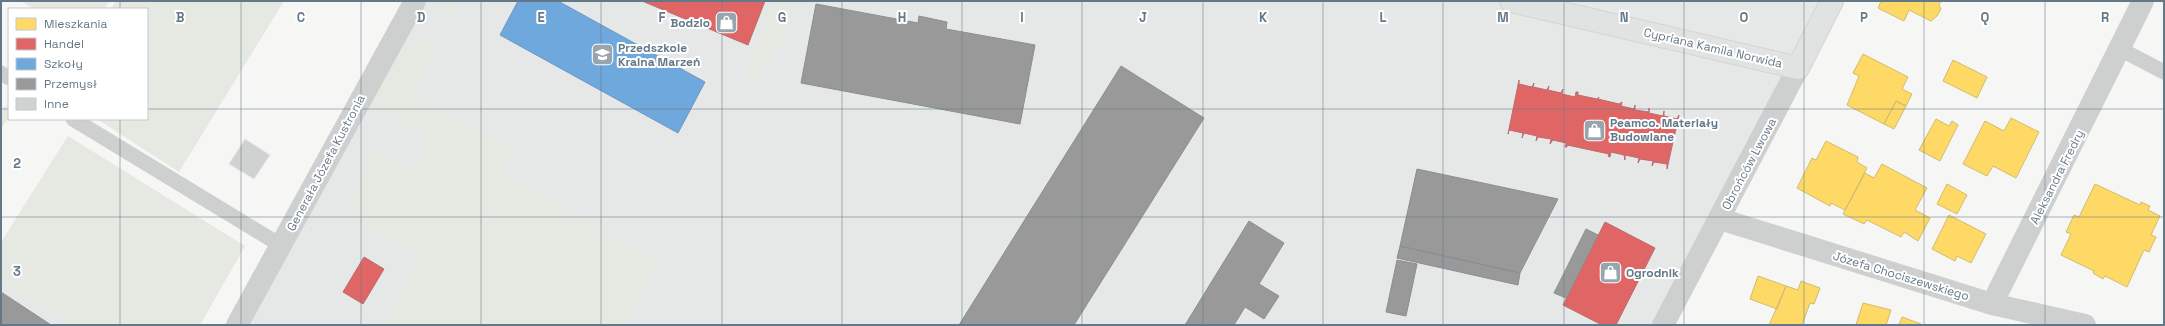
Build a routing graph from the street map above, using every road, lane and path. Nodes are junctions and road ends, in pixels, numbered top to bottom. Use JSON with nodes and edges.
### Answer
{"nodes":[{"id":1,"x":415,"y":1,"type":"edge"},
{"id":2,"x":1510,"y":1,"type":"edge"},
{"id":3,"x":1832,"y":1,"type":"edge"},
{"id":4,"x":2143,"y":1,"type":"edge"},
{"id":5,"x":2120,"y":49,"type":"junction"},
{"id":6,"x":1798,"y":68,"type":"junction"},
{"id":7,"x":2164,"y":72,"type":"edge"},
{"id":8,"x":75,"y":120,"type":"edge"},
{"id":9,"x":1720,"y":219,"type":"junction"},
{"id":10,"x":282,"y":246,"type":"junction"},
{"id":11,"x":1992,"y":304,"type":"junction"},
{"id":12,"x":237,"y":325,"type":"edge"},
{"id":13,"x":1663,"y":325,"type":"edge"},
{"id":14,"x":2085,"y":325,"type":"edge"}],
"edges":[{"from":1,"to":10,"type":"street","name":"Generała Józefa Kustronia"},
{"from":2,"to":6,"type":"street","name":"Cypriana Kamila Norwida"},
{"from":3,"to":6,"type":"street","name":"Obrońców Lwowa"},
{"from":4,"to":5,"type":"street","name":"Aleksandra Fredry"},
{"from":5,"to":7,"type":"lane"},
{"from":5,"to":11,"type":"street","name":"Aleksandra Fredry"},
{"from":6,"to":9,"type":"street","name":"Obrońców Lwowa"},
{"from":8,"to":10,"type":"lane"},
{"from":9,"to":11,"type":"street","name":"Józefa Chociszewskiego"},
{"from":9,"to":13,"type":"street","name":"Obrońców Lwowa"},
{"from":10,"to":12,"type":"street","name":"Generała Józefa Kustronia"},
{"from":11,"to":14,"type":"street","name":"Józefa Chociszewskiego"}]}
